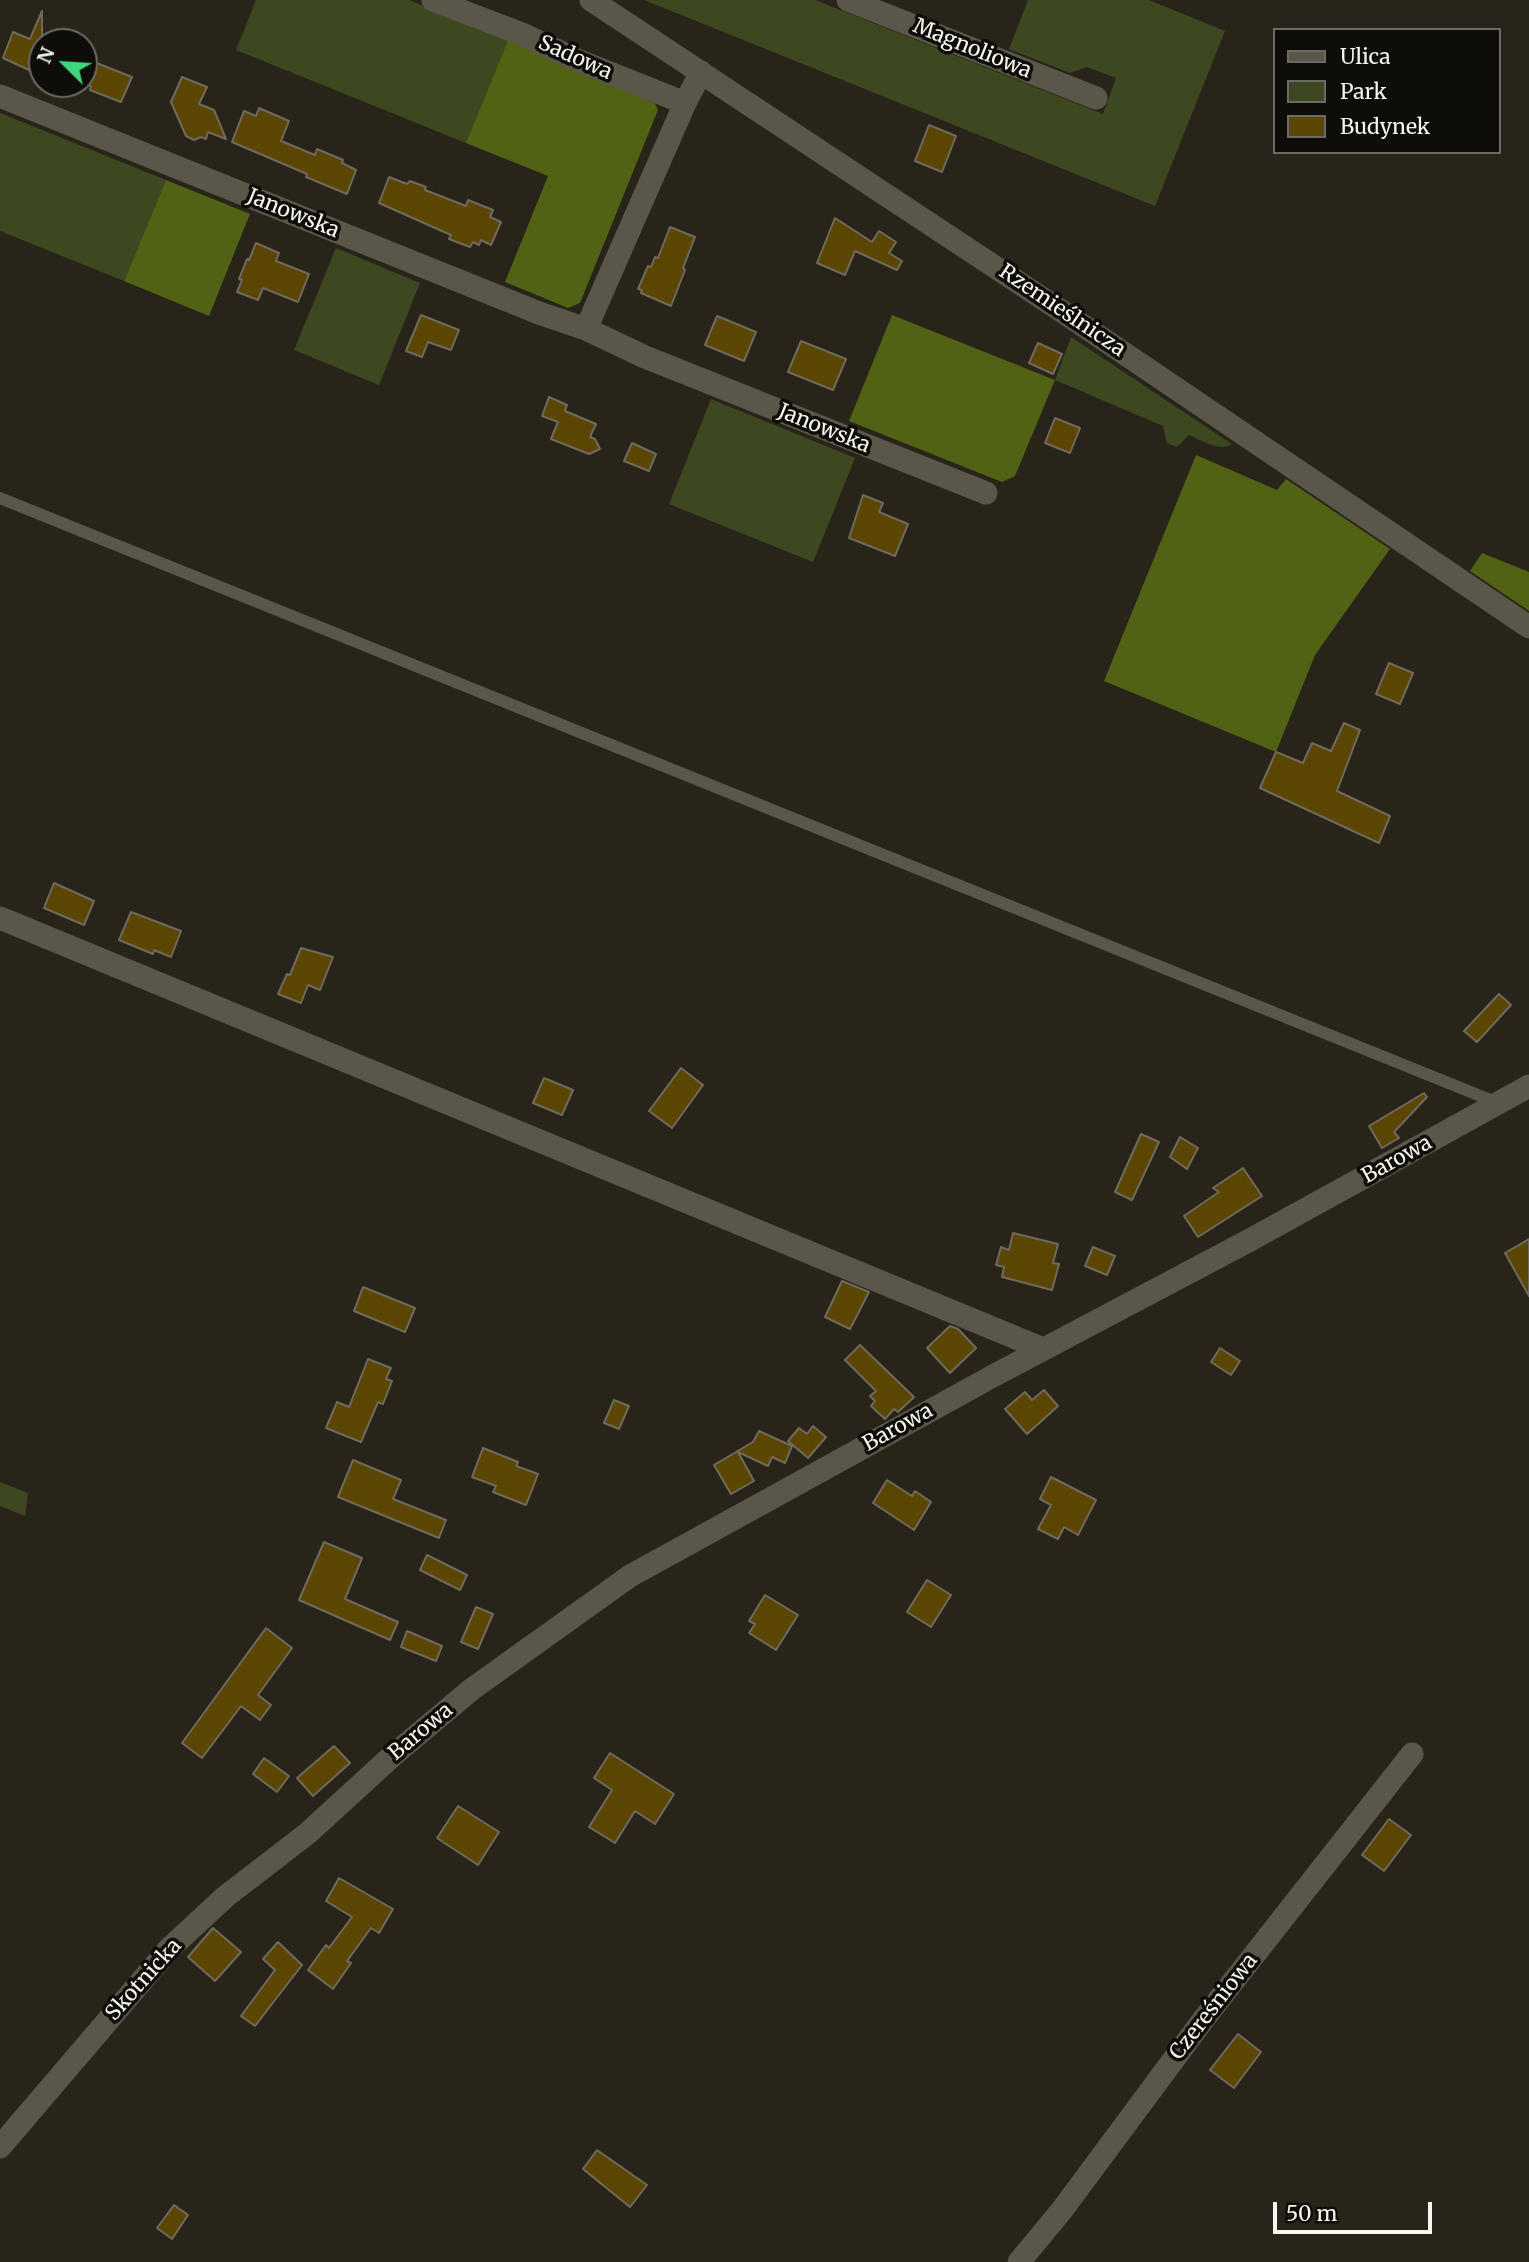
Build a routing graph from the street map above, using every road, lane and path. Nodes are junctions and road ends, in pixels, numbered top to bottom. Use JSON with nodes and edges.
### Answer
{"nodes":[{"id":1,"x":433,"y":0,"type":"edge"},
{"id":2,"x":592,"y":0,"type":"edge"},
{"id":3,"x":848,"y":0,"type":"edge"},
{"id":4,"x":701,"y":72,"type":"junction"},
{"id":5,"x":0,"y":96,"type":"edge"},
{"id":6,"x":1096,"y":98,"type":"dead end"},
{"id":7,"x":685,"y":103,"type":"junction"},
{"id":8,"x":586,"y":329,"type":"junction"},
{"id":9,"x":986,"y":494,"type":"dead end"},
{"id":10,"x":0,"y":498,"type":"edge"},
{"id":11,"x":1529,"y":627,"type":"edge"},
{"id":12,"x":0,"y":918,"type":"edge"},
{"id":13,"x":1529,"y":1086,"type":"edge"},
{"id":14,"x":1499,"y":1103,"type":"junction"},
{"id":15,"x":1043,"y":1349,"type":"junction"},
{"id":16,"x":1412,"y":1754,"type":"dead end"},
{"id":17,"x":308,"y":1833,"type":"joint"},
{"id":18,"x":0,"y":2147,"type":"edge"},
{"id":19,"x":1018,"y":2262,"type":"edge"}],
"edges":[{"from":1,"to":7,"type":"street","name":"Sadowa"},
{"from":2,"to":4,"type":"street","name":"Rzemieślnicza"},
{"from":3,"to":6,"type":"street","name":"Magnoliowa"},
{"from":4,"to":7,"type":"street"},
{"from":4,"to":11,"type":"street","name":"Rzemieślnicza"},
{"from":5,"to":8,"type":"street","name":"Janowska"},
{"from":7,"to":8,"type":"street"},
{"from":8,"to":9,"type":"street","name":"Janowska"},
{"from":10,"to":14,"type":"lane"},
{"from":12,"to":15,"type":"street"},
{"from":13,"to":14,"type":"street","name":"Barowa"},
{"from":14,"to":15,"type":"street","name":"Barowa"},
{"from":15,"to":17,"type":"street","name":"Barowa"},
{"from":16,"to":19,"type":"street","name":"Czereśniowa"},
{"from":17,"to":18,"type":"street","name":"Skotnicka"}]}
